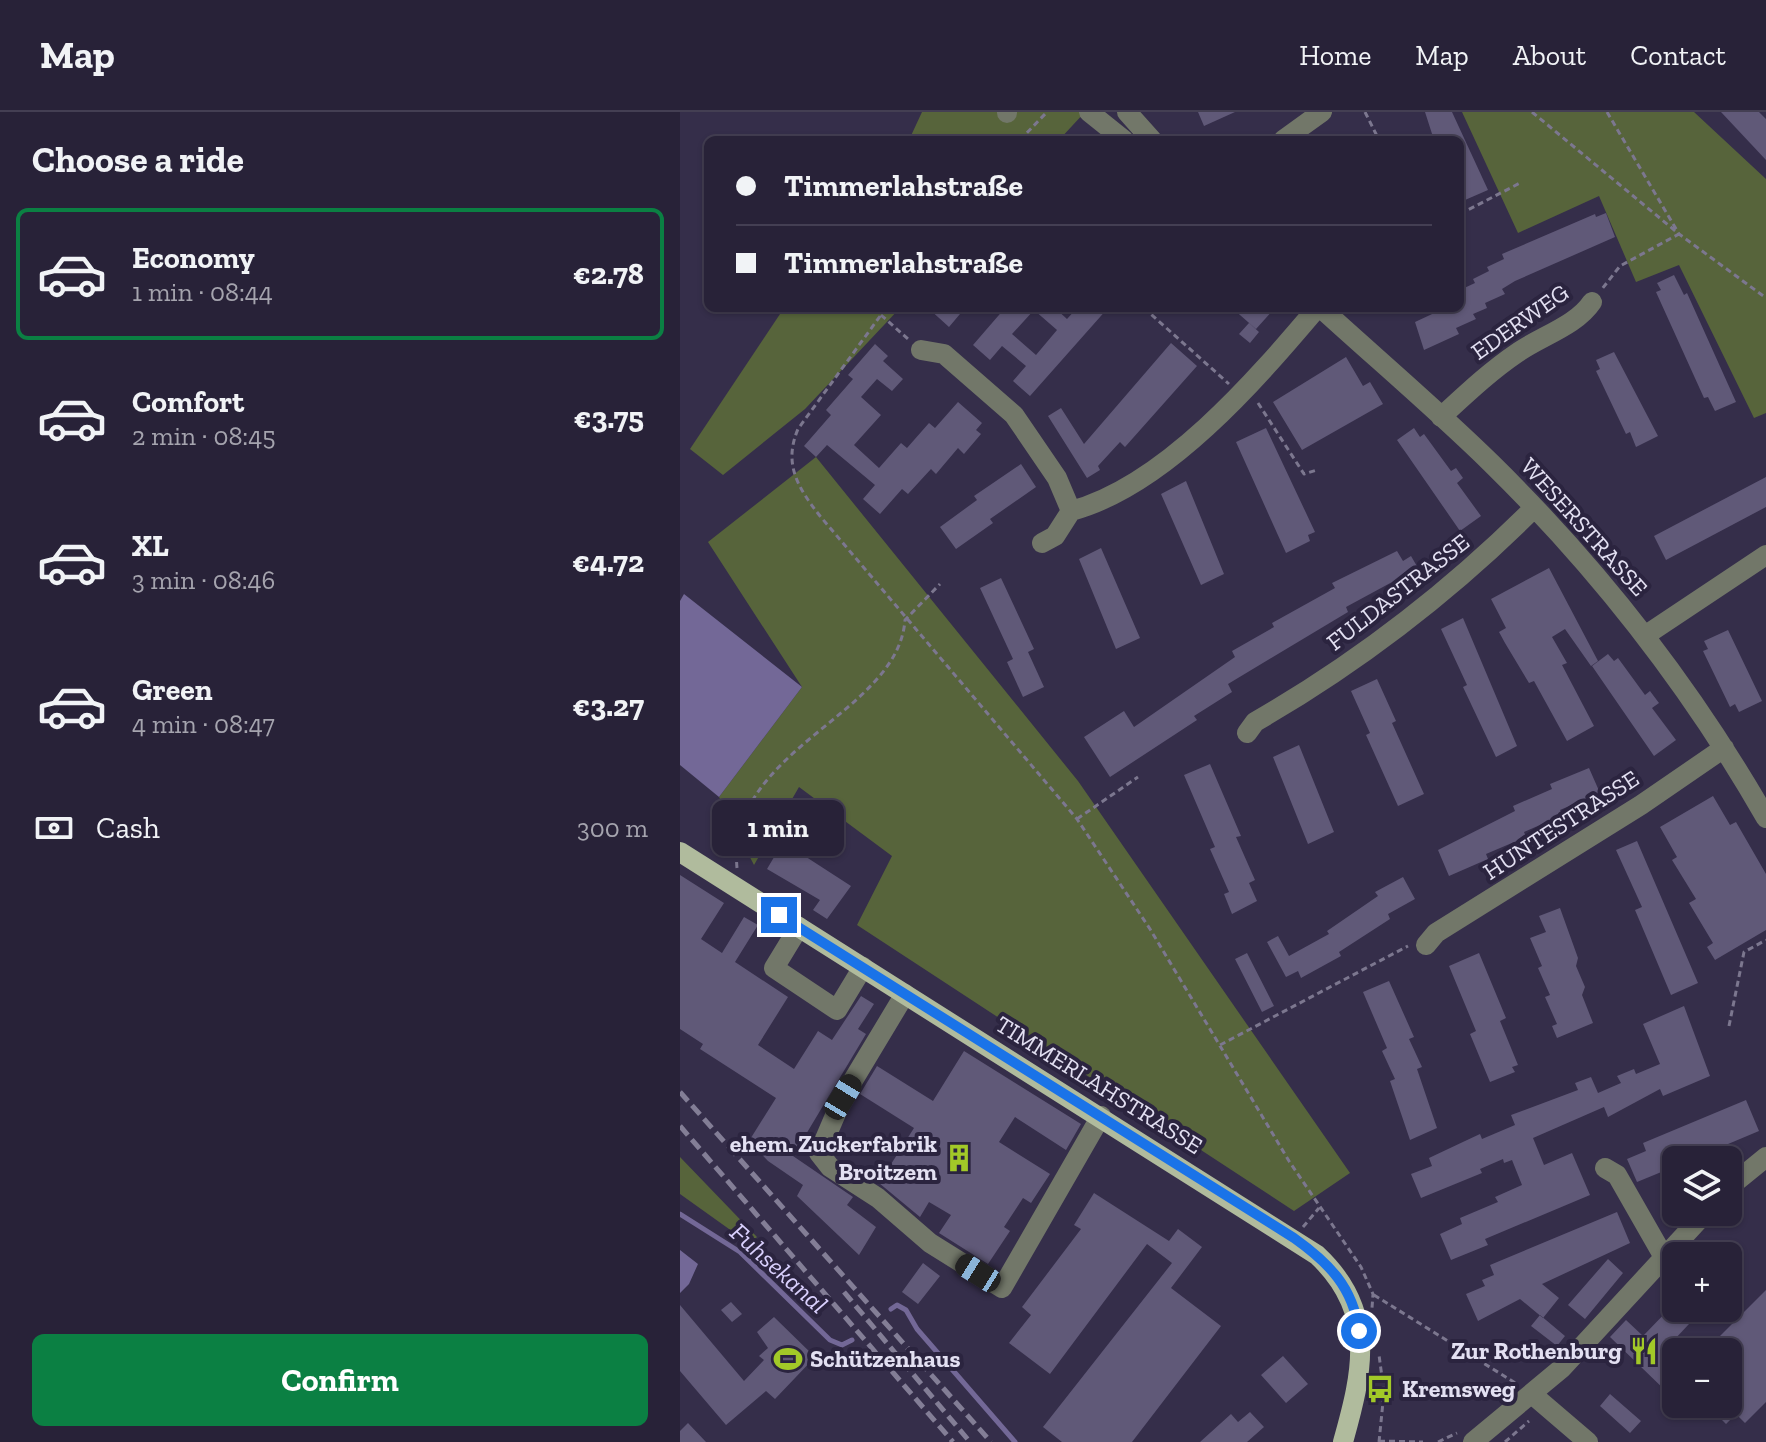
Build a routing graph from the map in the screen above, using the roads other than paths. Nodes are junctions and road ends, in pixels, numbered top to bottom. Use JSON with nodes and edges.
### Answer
{"nodes":[{"id":1,"x":1089,"y":112,"type":"edge"},
{"id":2,"x":1127,"y":112,"type":"edge"},
{"id":3,"x":1322,"y":112,"type":"edge"},
{"id":4,"x":1119,"y":136,"type":"edge"},
{"id":5,"x":1148,"y":136,"type":"edge"},
{"id":6,"x":1289,"y":136,"type":"edge"},
{"id":7,"x":1592,"y":302,"type":"road end"},
{"id":8,"x":1315,"y":312,"type":"edge"},
{"id":9,"x":1323,"y":312,"type":"edge"},
{"id":10,"x":921,"y":350,"type":"road end"},
{"id":11,"x":1441,"y":417,"type":"junction"},
{"id":12,"x":1534,"y":508,"type":"junction"},
{"id":13,"x":1071,"y":511,"type":"junction"},
{"id":14,"x":1042,"y":543,"type":"dead end"},
{"id":15,"x":1766,"y":555,"type":"edge"},
{"id":16,"x":1646,"y":635,"type":"junction"},
{"id":17,"x":1247,"y":733,"type":"dead end"},
{"id":18,"x":1724,"y":748,"type":"junction"},
{"id":19,"x":1766,"y":818,"type":"edge"},
{"id":20,"x":680,"y":852,"type":"edge"},
{"id":21,"x":799,"y":927,"type":"junction"},
{"id":22,"x":1426,"y":945,"type":"road end"},
{"id":23,"x":863,"y":967,"type":"junction"},
{"id":24,"x":905,"y":994,"type":"junction"},
{"id":25,"x":1101,"y":1116,"type":"junction"},
{"id":26,"x":1766,"y":1157,"type":"edge"},
{"id":27,"x":1605,"y":1168,"type":"dead end"},
{"id":28,"x":1742,"y":1177,"type":"edge"},
{"id":29,"x":1694,"y":1226,"type":"edge"},
{"id":30,"x":1680,"y":1242,"type":"edge"},
{"id":31,"x":1662,"y":1254,"type":"edge"},
{"id":32,"x":1662,"y":1262,"type":"edge"},
{"id":33,"x":1533,"y":1395,"type":"junction"},
{"id":34,"x":1343,"y":1442,"type":"edge"},
{"id":35,"x":1473,"y":1442,"type":"edge"},
{"id":36,"x":1588,"y":1442,"type":"edge"}],
"edges":[{"from":1,"to":4,"type":"street"},
{"from":2,"to":5,"type":"street"},
{"from":3,"to":6,"type":"street"},
{"from":7,"to":11,"type":"street","name":"EDERWEG"},
{"from":8,"to":13,"type":"street"},
{"from":9,"to":11,"type":"street","name":"WESERSTRASSE"},
{"from":10,"to":13,"type":"street"},
{"from":11,"to":12,"type":"street","name":"WESERSTRASSE"},
{"from":12,"to":16,"type":"street","name":"WESERSTRASSE"},
{"from":12,"to":17,"type":"street","name":"FULDASTRASSE"},
{"from":13,"to":14,"type":"street"},
{"from":15,"to":16,"type":"street"},
{"from":16,"to":18,"type":"street","name":"WESERSTRASSE"},
{"from":18,"to":19,"type":"street","name":"WESERSTRASSE"},
{"from":18,"to":22,"type":"street","name":"HUNTESTRASSE"},
{"from":20,"to":21,"type":"main road","name":"TIMMERLAHSTRASSE"},
{"from":21,"to":23,"type":"main road","name":"TIMMERLAHSTRASSE"},
{"from":21,"to":23,"type":"street"},
{"from":23,"to":24,"type":"main road","name":"TIMMERLAHSTRASSE"},
{"from":24,"to":25,"type":"main road","name":"TIMMERLAHSTRASSE"},
{"from":24,"to":25,"type":"street"},
{"from":25,"to":34,"type":"main road","name":"TIMMERLAHSTRASSE"},
{"from":26,"to":28,"type":"street"},
{"from":27,"to":31,"type":"street"},
{"from":29,"to":30,"type":"street"},
{"from":32,"to":33,"type":"street"},
{"from":33,"to":35,"type":"street"},
{"from":33,"to":36,"type":"street"}]}
